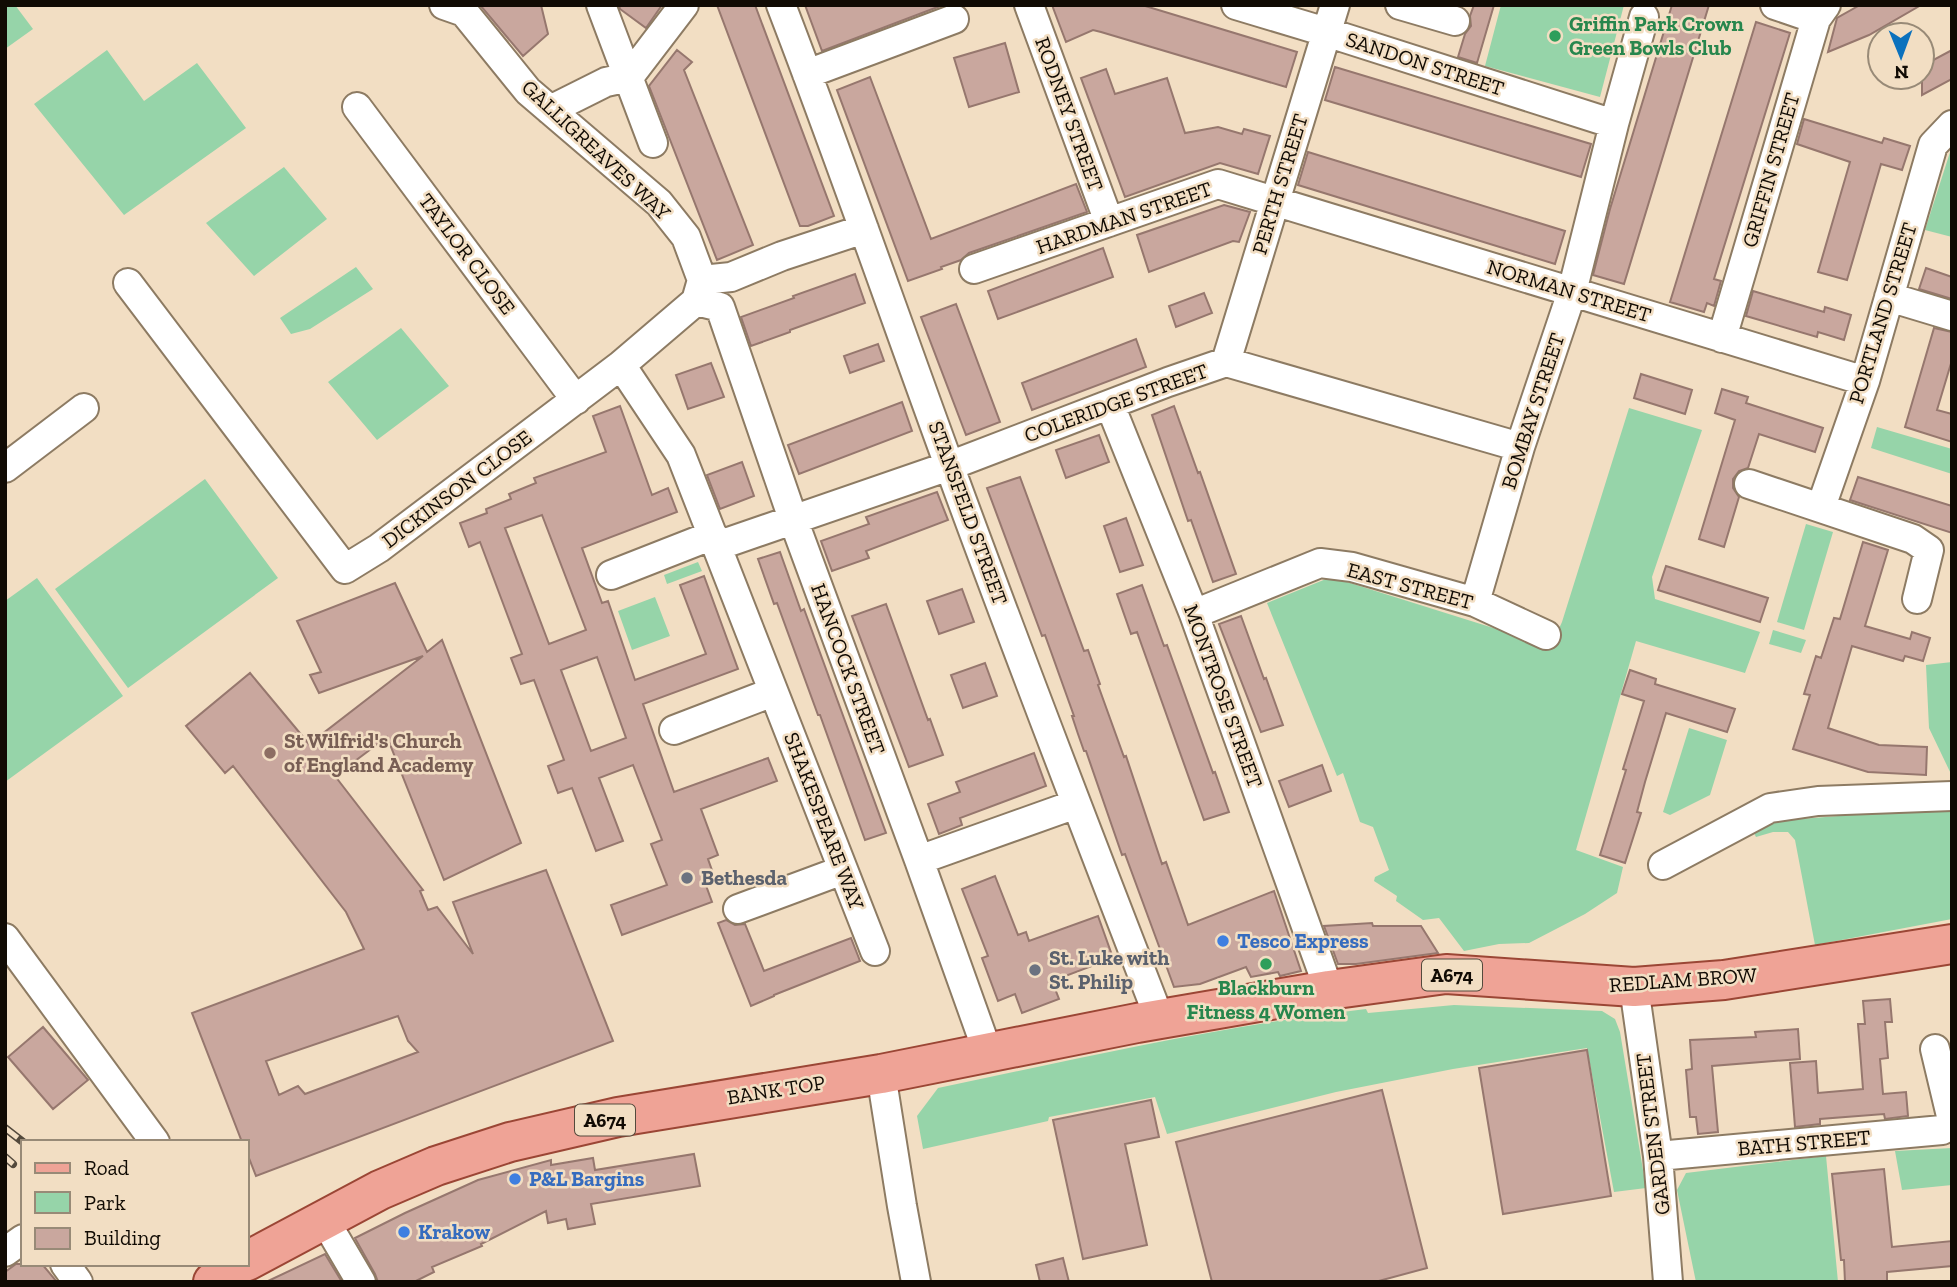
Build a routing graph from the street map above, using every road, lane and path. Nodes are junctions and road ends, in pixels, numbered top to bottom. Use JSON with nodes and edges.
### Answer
{"nodes":[{"id":1,"x":444,"y":5,"type":"edge"},
{"id":2,"x":601,"y":5,"type":"edge"},
{"id":3,"x":684,"y":5,"type":"edge"},
{"id":4,"x":780,"y":5,"type":"edge"},
{"id":5,"x":1029,"y":5,"type":"edge"},
{"id":6,"x":1236,"y":5,"type":"edge"},
{"id":7,"x":1335,"y":5,"type":"edge"},
{"id":8,"x":1400,"y":5,"type":"edge"},
{"id":9,"x":1775,"y":5,"type":"edge"},
{"id":10,"x":1821,"y":12,"type":"edge"},
{"id":11,"x":1644,"y":17,"type":"dead end"},
{"id":12,"x":954,"y":19,"type":"dead end"},
{"id":13,"x":1455,"y":21,"type":"dead end"},
{"id":14,"x":1326,"y":32,"type":"junction"},
{"id":15,"x":807,"y":74,"type":"junction"},
{"id":16,"x":629,"y":77,"type":"junction"},
{"id":17,"x":357,"y":107,"type":"dead end"},
{"id":18,"x":550,"y":110,"type":"junction"},
{"id":19,"x":1614,"y":124,"type":"junction"},
{"id":20,"x":1952,"y":125,"type":"edge"},
{"id":21,"x":653,"y":143,"type":"dead end"},
{"id":22,"x":1275,"y":201,"type":"junction"},
{"id":23,"x":1109,"y":222,"type":"junction"},
{"id":24,"x":864,"y":229,"type":"junction"},
{"id":25,"x":974,"y":269,"type":"dead end"},
{"id":26,"x":128,"y":283,"type":"dead end"},
{"id":27,"x":699,"y":290,"type":"junction"},
{"id":28,"x":1572,"y":292,"type":"junction"},
{"id":29,"x":1889,"y":297,"type":"junction"},
{"id":30,"x":1952,"y":316,"type":"edge"},
{"id":31,"x":1722,"y":338,"type":"junction"},
{"id":32,"x":1226,"y":362,"type":"junction"},
{"id":33,"x":621,"y":365,"type":"junction"},
{"id":34,"x":1865,"y":381,"type":"junction"},
{"id":35,"x":576,"y":400,"type":"junction"},
{"id":36,"x":1111,"y":405,"type":"junction"},
{"id":37,"x":84,"y":408,"type":"dead end"},
{"id":38,"x":1520,"y":447,"type":"junction"},
{"id":39,"x":949,"y":466,"type":"junction"},
{"id":40,"x":5,"y":468,"type":"edge"},
{"id":41,"x":1749,"y":484,"type":"dead end"},
{"id":42,"x":1821,"y":507,"type":"junction"},
{"id":43,"x":793,"y":519,"type":"junction"},
{"id":44,"x":715,"y":540,"type":"junction"},
{"id":45,"x":611,"y":575,"type":"dead end"},
{"id":46,"x":1917,"y":599,"type":"dead end"},
{"id":47,"x":1475,"y":602,"type":"junction"},
{"id":48,"x":1194,"y":614,"type":"junction"},
{"id":49,"x":1546,"y":635,"type":"dead end"},
{"id":50,"x":773,"y":692,"type":"junction"},
{"id":51,"x":674,"y":730,"type":"dead end"},
{"id":52,"x":1952,"y":796,"type":"edge"},
{"id":53,"x":1076,"y":804,"type":"junction"},
{"id":54,"x":919,"y":860,"type":"junction"},
{"id":55,"x":1663,"y":865,"type":"dead end"},
{"id":56,"x":843,"y":870,"type":"junction"},
{"id":57,"x":738,"y":909,"type":"dead end"},
{"id":58,"x":5,"y":938,"type":"edge"},
{"id":59,"x":1952,"y":944,"type":"edge"},
{"id":60,"x":875,"y":951,"type":"dead end"},
{"id":61,"x":1634,"y":988,"type":"junction"},
{"id":62,"x":1329,"y":990,"type":"junction"},
{"id":63,"x":1160,"y":1020,"type":"junction"},
{"id":64,"x":1935,"y":1049,"type":"dead end"},
{"id":65,"x":988,"y":1054,"type":"junction"},
{"id":66,"x":881,"y":1074,"type":"junction"},
{"id":67,"x":154,"y":1140,"type":"edge"},
{"id":68,"x":1658,"y":1156,"type":"junction"},
{"id":69,"x":324,"y":1219,"type":"junction"},
{"id":70,"x":21,"y":1240,"type":"edge"},
{"id":71,"x":5,"y":1252,"type":"edge"},
{"id":72,"x":248,"y":1260,"type":"edge"},
{"id":73,"x":66,"y":1266,"type":"edge"},
{"id":74,"x":238,"y":1266,"type":"edge"},
{"id":75,"x":78,"y":1282,"type":"edge"},
{"id":76,"x":213,"y":1282,"type":"edge"},
{"id":77,"x":361,"y":1282,"type":"edge"},
{"id":78,"x":916,"y":1282,"type":"edge"},
{"id":79,"x":1668,"y":1282,"type":"edge"}],
"edges":[{"from":1,"to":18,"type":"street","name":"GALLIGREAVES WAY"},
{"from":2,"to":16,"type":"street"},
{"from":3,"to":16,"type":"street"},
{"from":4,"to":15,"type":"street","name":"STANSFELD STREET"},
{"from":5,"to":23,"type":"street","name":"RODNEY STREET"},
{"from":6,"to":14,"type":"street","name":"SANDON STREET"},
{"from":7,"to":14,"type":"street","name":"PERTH STREET"},
{"from":8,"to":13,"type":"street"},
{"from":9,"to":10,"type":"street"},
{"from":10,"to":31,"type":"street","name":"GRIFFIN STREET"},
{"from":11,"to":19,"type":"street","name":"BOMBAY STREET"},
{"from":12,"to":15,"type":"street"},
{"from":14,"to":19,"type":"street","name":"SANDON STREET"},
{"from":14,"to":22,"type":"street","name":"PERTH STREET"},
{"from":15,"to":24,"type":"street","name":"STANSFELD STREET"},
{"from":16,"to":18,"type":"street"},
{"from":16,"to":21,"type":"street"},
{"from":17,"to":35,"type":"street","name":"TAYLOR CLOSE"},
{"from":18,"to":27,"type":"street","name":"GALLIGREAVES WAY"},
{"from":19,"to":28,"type":"street","name":"BOMBAY STREET"},
{"from":20,"to":29,"type":"street","name":"PORTLAND STREET"},
{"from":22,"to":23,"type":"street","name":"HARDMAN STREET"},
{"from":22,"to":28,"type":"street","name":"NORMAN STREET"},
{"from":22,"to":32,"type":"street","name":"PERTH STREET"},
{"from":23,"to":25,"type":"street","name":"HARDMAN STREET"},
{"from":24,"to":27,"type":"street"},
{"from":24,"to":39,"type":"street","name":"STANSFELD STREET"},
{"from":26,"to":35,"type":"street","name":"DICKINSON CLOSE"},
{"from":27,"to":33,"type":"street","name":"DICKINSON CLOSE"},
{"from":27,"to":43,"type":"street","name":"HANCOCK STREET"},
{"from":28,"to":31,"type":"street","name":"NORMAN STREET"},
{"from":28,"to":38,"type":"street","name":"BOMBAY STREET"},
{"from":29,"to":30,"type":"street"},
{"from":29,"to":34,"type":"street","name":"PORTLAND STREET"},
{"from":31,"to":34,"type":"street","name":"NORMAN STREET"},
{"from":32,"to":36,"type":"street","name":"COLERIDGE STREET"},
{"from":32,"to":38,"type":"street","name":"COLERIDGE STREET"},
{"from":33,"to":35,"type":"street","name":"DICKINSON CLOSE"},
{"from":33,"to":44,"type":"street","name":"SHAKESPEARE WAY"},
{"from":34,"to":42,"type":"street","name":"PORTLAND STREET"},
{"from":36,"to":39,"type":"street","name":"COLERIDGE STREET"},
{"from":36,"to":48,"type":"street","name":"MONTROSE STREET"},
{"from":37,"to":40,"type":"street"},
{"from":38,"to":47,"type":"street","name":"BOMBAY STREET"},
{"from":39,"to":43,"type":"street","name":"COLERIDGE STREET"},
{"from":39,"to":53,"type":"street","name":"STANSFELD STREET"},
{"from":41,"to":42,"type":"street"},
{"from":42,"to":46,"type":"street"},
{"from":43,"to":44,"type":"street","name":"COLERIDGE STREET"},
{"from":43,"to":54,"type":"street","name":"HANCOCK STREET"},
{"from":44,"to":45,"type":"street"},
{"from":44,"to":50,"type":"street","name":"SHAKESPEARE WAY"},
{"from":47,"to":48,"type":"street","name":"EAST STREET"},
{"from":47,"to":49,"type":"street","name":"EAST STREET"},
{"from":48,"to":62,"type":"street","name":"MONTROSE STREET"},
{"from":50,"to":51,"type":"street"},
{"from":50,"to":56,"type":"street","name":"SHAKESPEARE WAY"},
{"from":52,"to":55,"type":"street"},
{"from":53,"to":54,"type":"street"},
{"from":53,"to":63,"type":"street","name":"STANSFELD STREET"},
{"from":54,"to":65,"type":"street","name":"HANCOCK STREET"},
{"from":56,"to":57,"type":"street"},
{"from":56,"to":60,"type":"street","name":"SHAKESPEARE WAY"},
{"from":58,"to":67,"type":"street"},
{"from":59,"to":61,"type":"main road","name":"REDLAM BROW","number":"A674"},
{"from":61,"to":62,"type":"main road","name":"REDLAM BROW","number":"A674"},
{"from":61,"to":68,"type":"street","name":"GARDEN STREET"},
{"from":62,"to":63,"type":"main road","name":"BANK TOP","number":"A674"},
{"from":63,"to":65,"type":"main road","name":"BANK TOP","number":"A674"},
{"from":64,"to":68,"type":"street","name":"BATH STREET"},
{"from":65,"to":66,"type":"main road","name":"BANK TOP","number":"A674"},
{"from":66,"to":69,"type":"main road","name":"BANK TOP","number":"A674"},
{"from":66,"to":78,"type":"street"},
{"from":68,"to":79,"type":"street","name":"GARDEN STREET"},
{"from":69,"to":72,"type":"main road","name":"BANK TOP","number":"A674"},
{"from":69,"to":77,"type":"street"},
{"from":70,"to":71,"type":"street"},
{"from":73,"to":75,"type":"street"},
{"from":74,"to":76,"type":"main road"}]}
